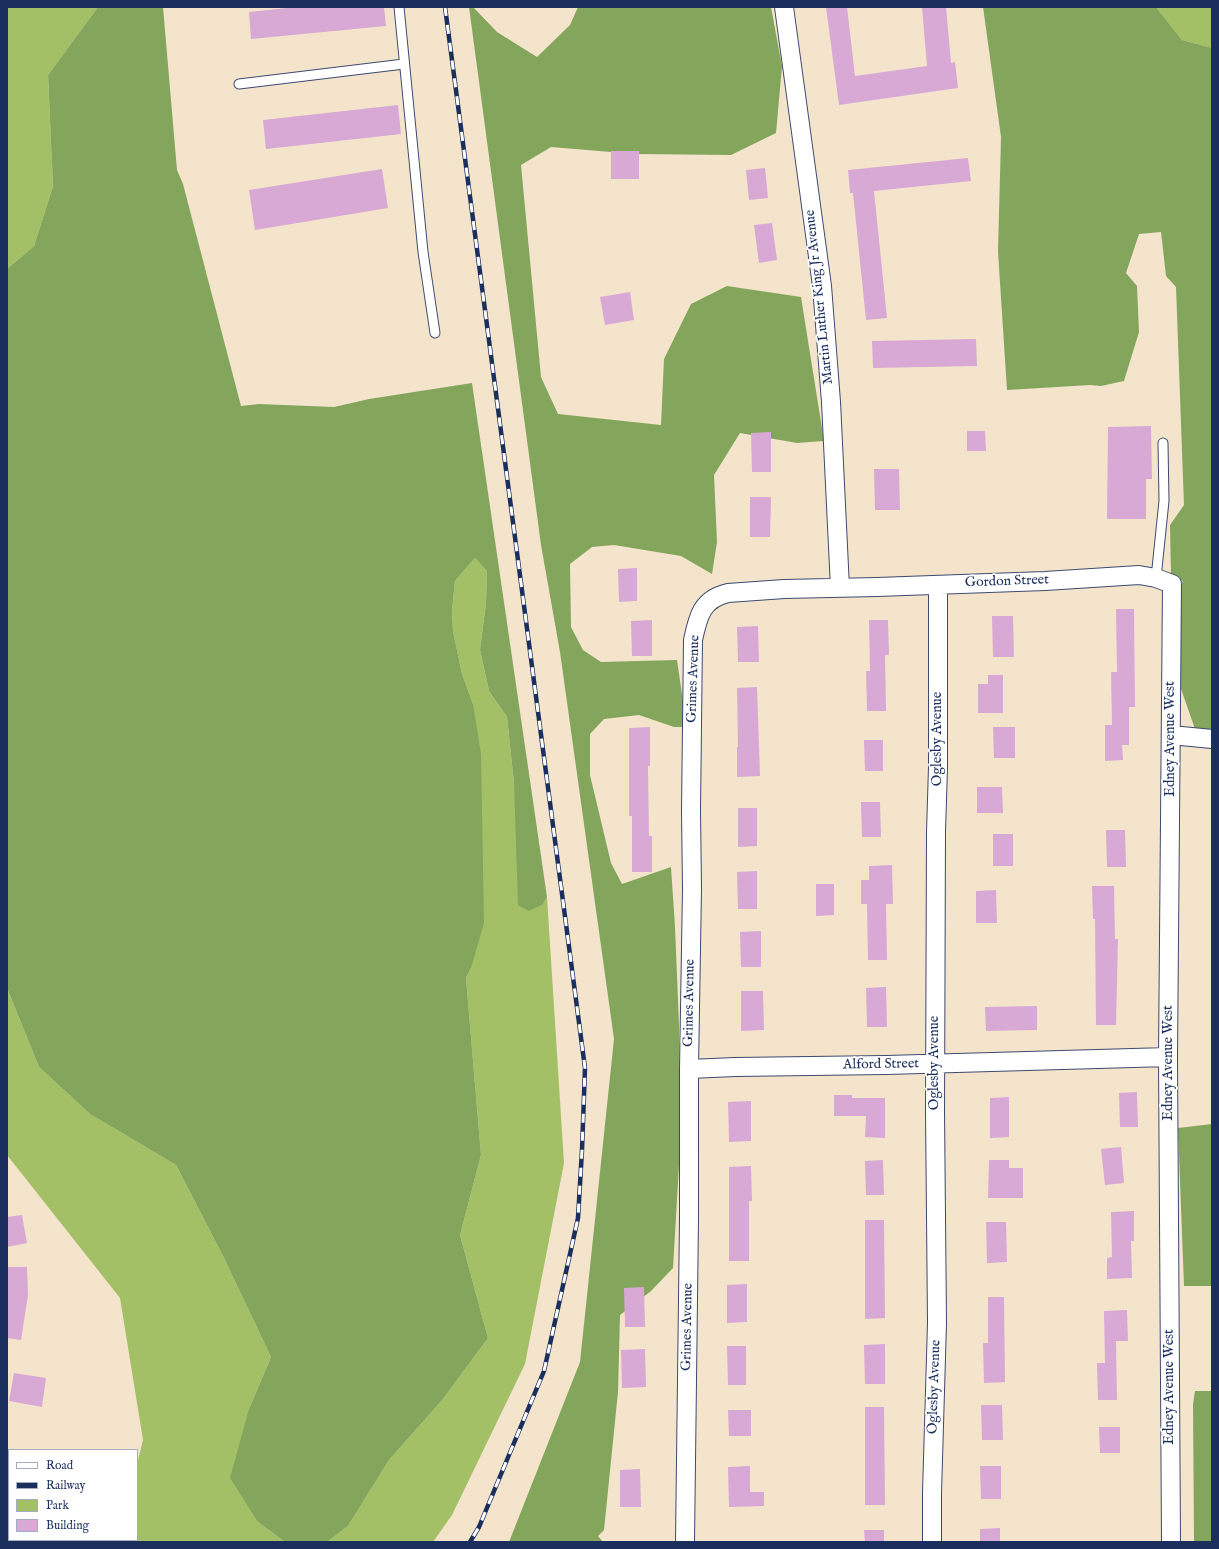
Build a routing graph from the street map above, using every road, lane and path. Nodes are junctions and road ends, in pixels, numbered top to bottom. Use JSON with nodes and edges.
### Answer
{"nodes":[{"id":1,"x":399,"y":7,"type":"edge"},
{"id":2,"x":784,"y":7,"type":"edge"},
{"id":3,"x":404,"y":64,"type":"junction"},
{"id":4,"x":239,"y":84,"type":"dead end"},
{"id":5,"x":435,"y":333,"type":"dead end"},
{"id":6,"x":1163,"y":443,"type":"dead end"},
{"id":7,"x":1164,"y":581,"type":"junction"},
{"id":8,"x":938,"y":585,"type":"junction"},
{"id":9,"x":840,"y":588,"type":"junction"},
{"id":10,"x":1171,"y":735,"type":"junction"},
{"id":11,"x":1212,"y":739,"type":"edge"},
{"id":12,"x":1168,"y":1057,"type":"junction"},
{"id":13,"x":935,"y":1064,"type":"junction"},
{"id":14,"x":689,"y":1069,"type":"junction"},
{"id":15,"x":685,"y":1542,"type":"edge"},
{"id":16,"x":932,"y":1542,"type":"edge"},
{"id":17,"x":1171,"y":1542,"type":"edge"}],
"edges":[{"from":1,"to":3,"type":"lane"},
{"from":2,"to":9,"type":"street","name":"Martin Luther King Jr Avenue"},
{"from":3,"to":4,"type":"lane"},
{"from":3,"to":5,"type":"lane"},
{"from":6,"to":7,"type":"lane"},
{"from":7,"to":8,"type":"street","name":"Gordon Street"},
{"from":7,"to":10,"type":"street","name":"Edney Avenue West"},
{"from":8,"to":9,"type":"street","name":"Gordon Street"},
{"from":8,"to":13,"type":"street","name":"Oglesby Avenue"},
{"from":9,"to":14,"type":"street","name":"Grimes Avenue"},
{"from":10,"to":11,"type":"street"},
{"from":10,"to":12,"type":"street","name":"Edney Avenue West"},
{"from":12,"to":13,"type":"street","name":"Alford Street"},
{"from":12,"to":17,"type":"street","name":"Edney Avenue West"},
{"from":13,"to":14,"type":"street","name":"Alford Street"},
{"from":13,"to":16,"type":"street","name":"Oglesby Avenue"},
{"from":14,"to":15,"type":"street","name":"Grimes Avenue"}]}
